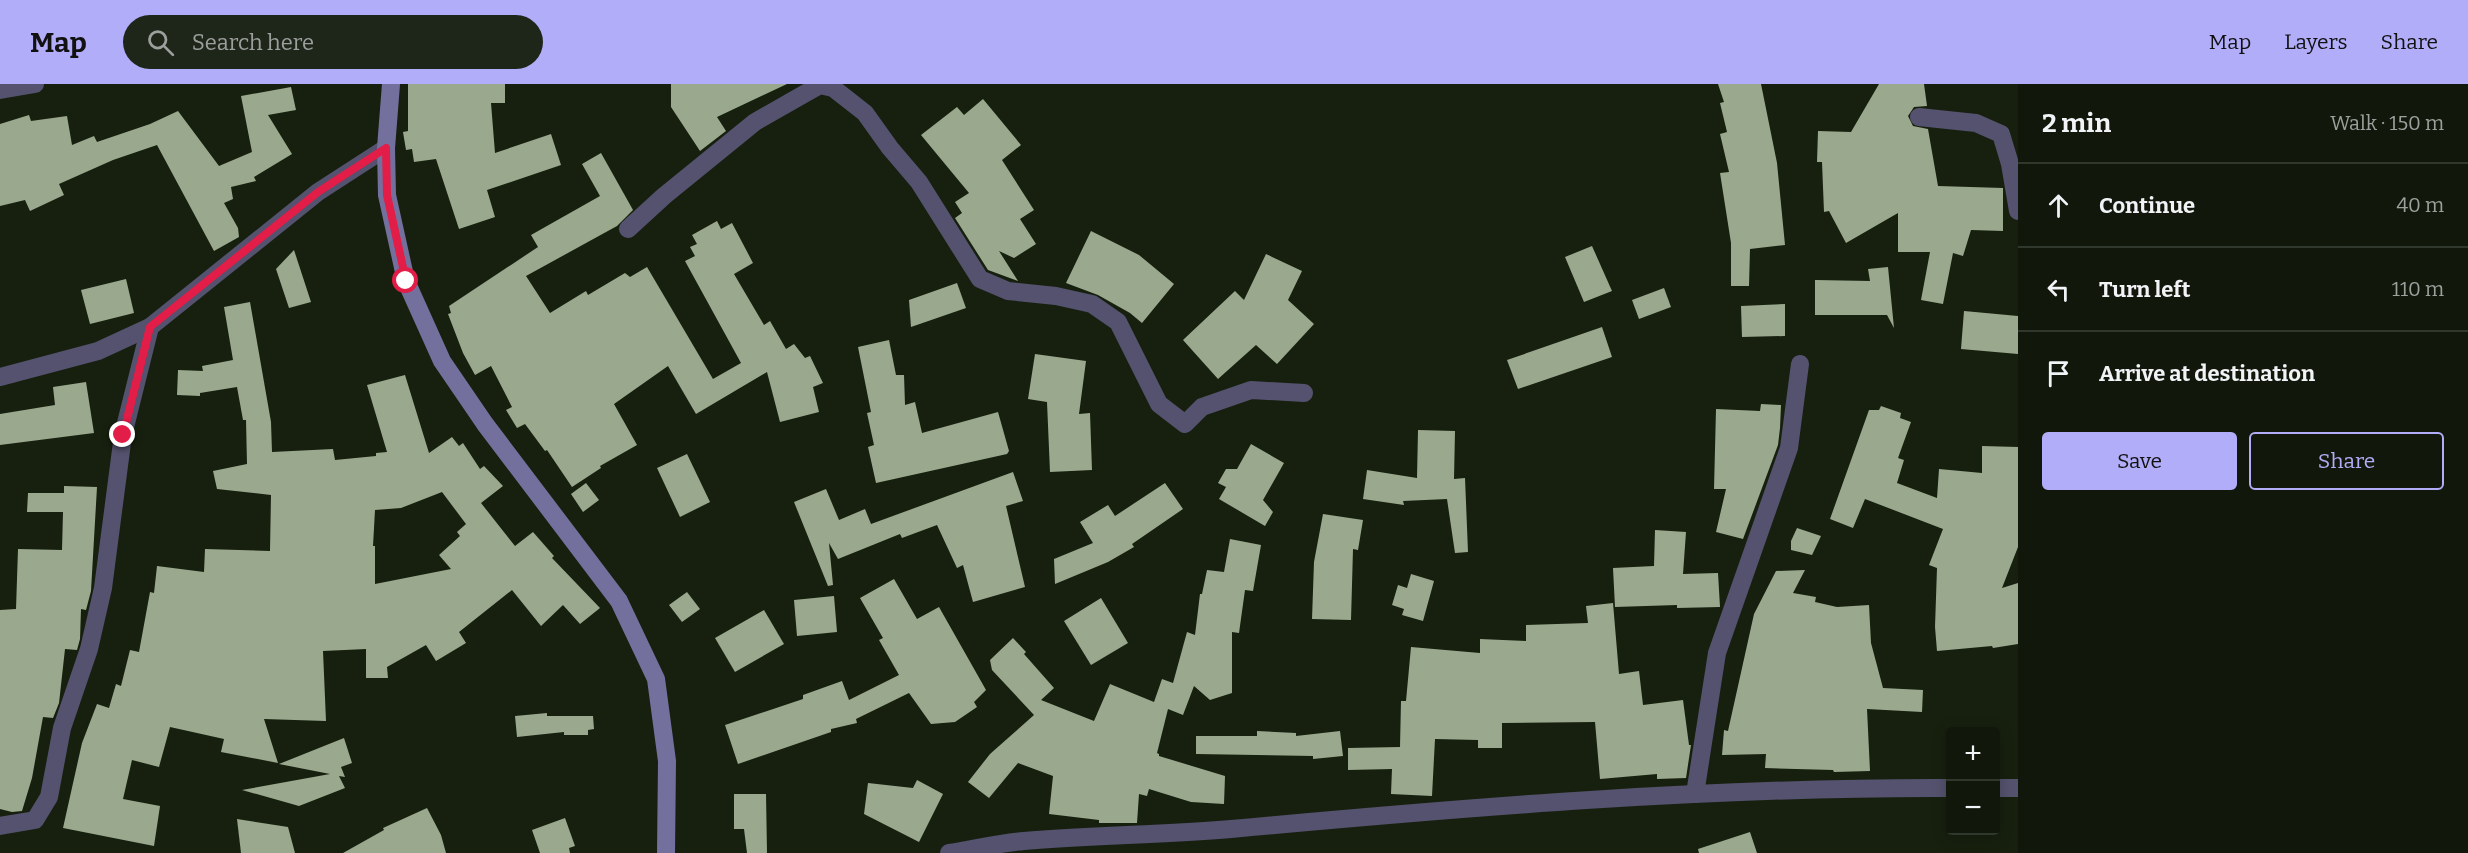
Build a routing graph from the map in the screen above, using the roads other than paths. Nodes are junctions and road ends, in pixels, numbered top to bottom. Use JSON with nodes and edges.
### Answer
{"nodes":[{"id":1,"x":35,"y":84,"type":"edge"},
{"id":2,"x":391,"y":84,"type":"edge"},
{"id":3,"x":0,"y":90,"type":"edge"},
{"id":4,"x":1919,"y":117,"type":"dead end"},
{"id":5,"x":386,"y":148,"type":"junction"},
{"id":6,"x":2018,"y":211,"type":"edge"},
{"id":7,"x":628,"y":230,"type":"dead end"},
{"id":8,"x":150,"y":327,"type":"junction"},
{"id":9,"x":1800,"y":364,"type":"dead end"},
{"id":10,"x":0,"y":376,"type":"edge"},
{"id":11,"x":1304,"y":393,"type":"dead end"},
{"id":12,"x":1946,"y":788,"type":"edge"},
{"id":13,"x":2000,"y":788,"type":"edge"},
{"id":14,"x":2018,"y":788,"type":"edge"},
{"id":15,"x":1695,"y":794,"type":"junction"},
{"id":16,"x":0,"y":826,"type":"edge"},
{"id":17,"x":666,"y":853,"type":"edge"},
{"id":18,"x":949,"y":853,"type":"edge"}],
"edges":[{"from":1,"to":3,"type":"street"},
{"from":2,"to":5,"type":"street"},
{"from":4,"to":6,"type":"street"},
{"from":5,"to":8,"type":"street"},
{"from":5,"to":17,"type":"street"},
{"from":7,"to":11,"type":"street"},
{"from":8,"to":10,"type":"street"},
{"from":8,"to":16,"type":"street"},
{"from":9,"to":15,"type":"street"},
{"from":12,"to":15,"type":"street"},
{"from":13,"to":14,"type":"street"},
{"from":15,"to":18,"type":"street"}]}
